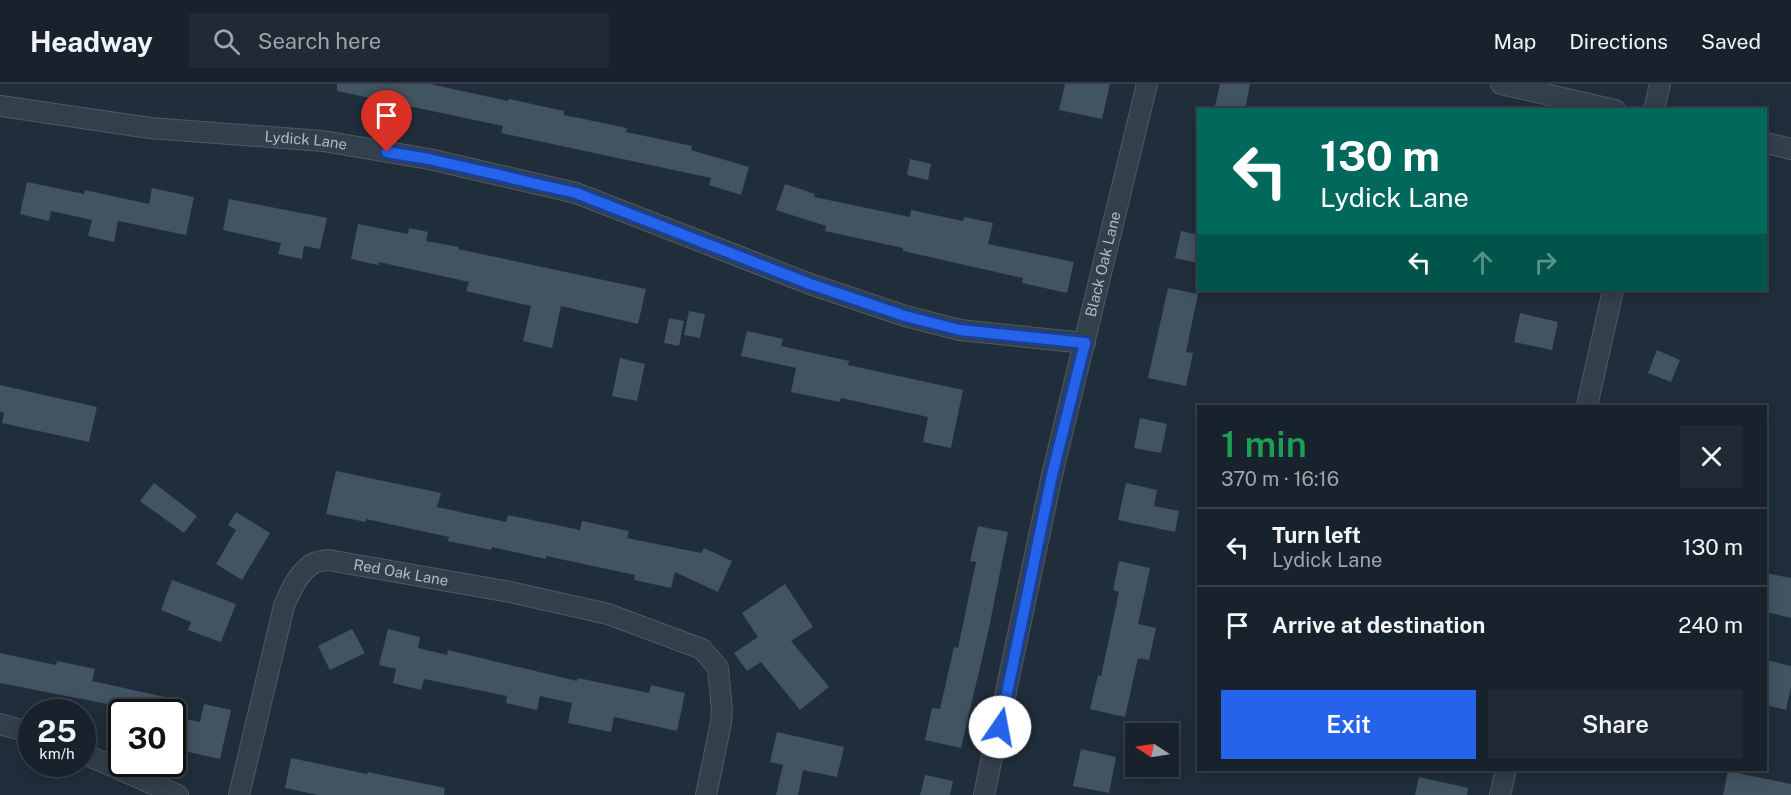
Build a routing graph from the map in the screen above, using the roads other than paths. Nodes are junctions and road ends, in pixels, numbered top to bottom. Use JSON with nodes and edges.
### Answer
{"nodes":[{"id":1,"x":1147,"y":84,"type":"edge"},
{"id":2,"x":1501,"y":84,"type":"edge"},
{"id":3,"x":1660,"y":84,"type":"edge"},
{"id":4,"x":0,"y":106,"type":"edge"},
{"id":5,"x":1606,"y":108,"type":"edge"},
{"id":6,"x":1654,"y":108,"type":"edge"},
{"id":7,"x":1767,"y":143,"type":"edge"},
{"id":8,"x":1791,"y":148,"type":"edge"},
{"id":9,"x":1613,"y":291,"type":"edge"},
{"id":10,"x":1085,"y":343,"type":"junction"},
{"id":11,"x":1587,"y":405,"type":"edge"},
{"id":12,"x":0,"y":724,"type":"edge"},
{"id":13,"x":18,"y":729,"type":"edge"},
{"id":14,"x":96,"y":759,"type":"edge"},
{"id":15,"x":1506,"y":771,"type":"edge"},
{"id":16,"x":178,"y":795,"type":"edge"},
{"id":17,"x":238,"y":795,"type":"edge"},
{"id":18,"x":706,"y":795,"type":"edge"},
{"id":19,"x":984,"y":795,"type":"edge"},
{"id":20,"x":1500,"y":795,"type":"edge"}],
"edges":[{"from":1,"to":10,"type":"street","name":"Black Oak Lane"},
{"from":2,"to":5,"type":"street"},
{"from":3,"to":6,"type":"street"},
{"from":4,"to":10,"type":"street","name":"Lydick Lane"},
{"from":7,"to":8,"type":"street"},
{"from":9,"to":11,"type":"street"},
{"from":10,"to":19,"type":"street","name":"Black Oak Lane"},
{"from":12,"to":13,"type":"street"},
{"from":14,"to":16,"type":"street"},
{"from":15,"to":20,"type":"street"},
{"from":17,"to":18,"type":"street","name":"Red Oak Lane"}]}
